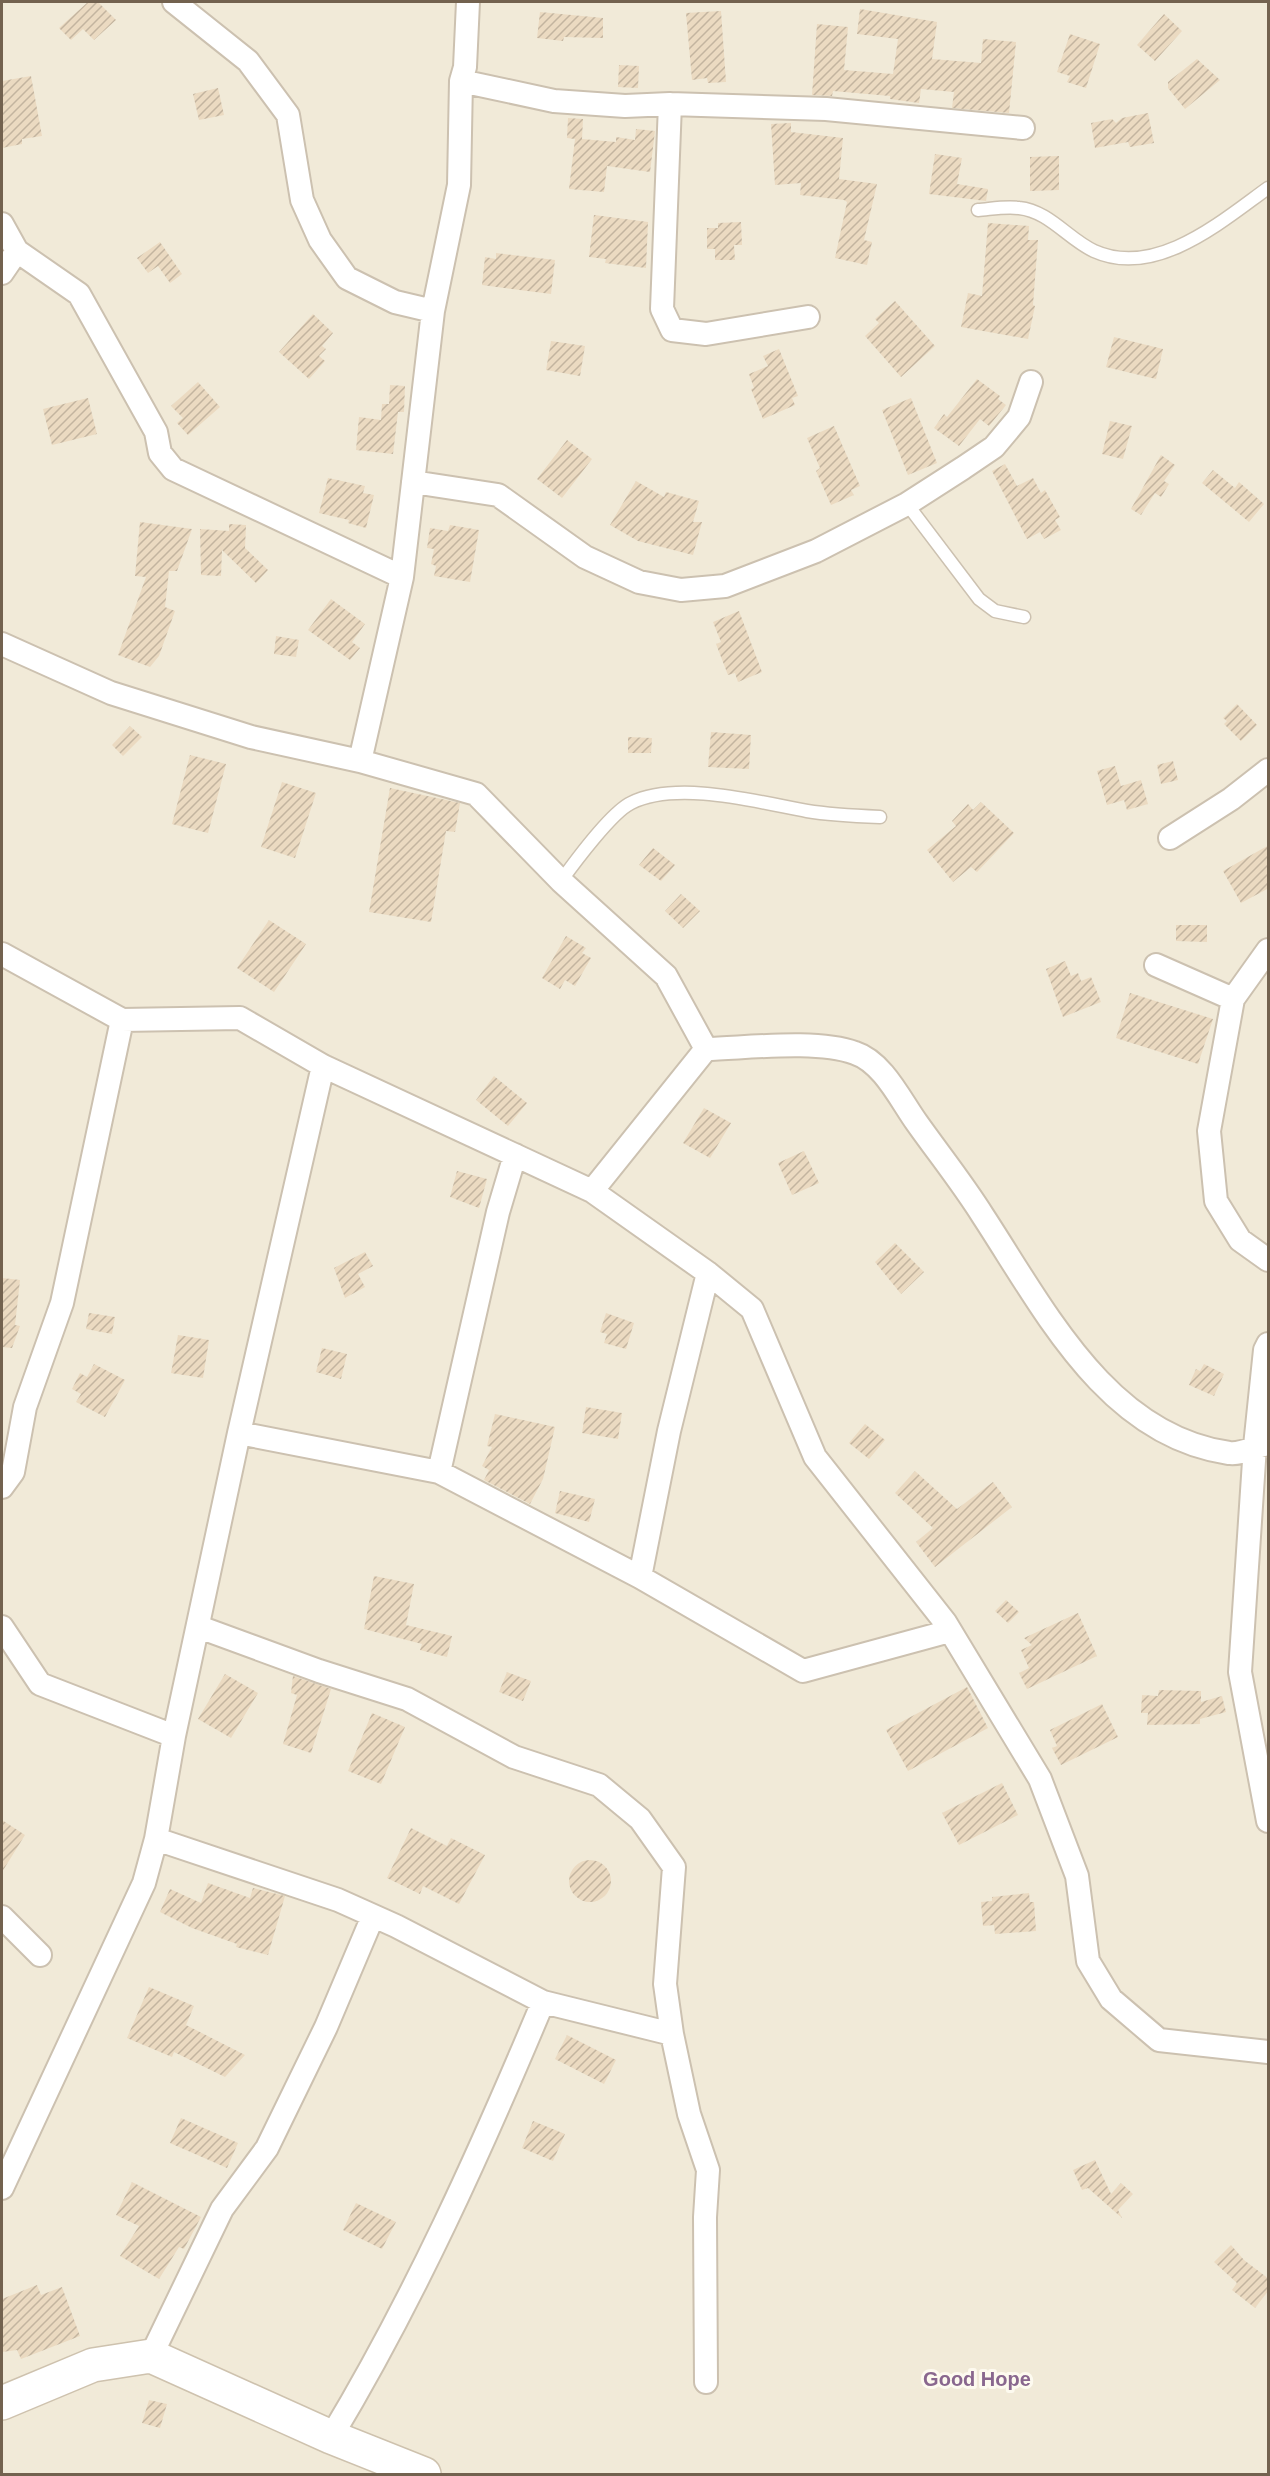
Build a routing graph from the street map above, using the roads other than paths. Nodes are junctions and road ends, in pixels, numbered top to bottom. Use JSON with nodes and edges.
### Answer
{"nodes":[{"id":1,"x":174,"y":2,"type":"edge"},
{"id":2,"x":468,"y":2,"type":"edge"},
{"id":3,"x":461,"y":81,"type":"junction"},
{"id":4,"x":670,"y":104,"type":"junction"},
{"id":5,"x":1023,"y":129,"type":"dead end"},
{"id":6,"x":1269,"y":188,"type":"edge"},
{"id":7,"x":978,"y":210,"type":"dead end"},
{"id":8,"x":2,"y":224,"type":"edge"},
{"id":9,"x":18,"y":251,"type":"junction"},
{"id":10,"x":2,"y":273,"type":"edge"},
{"id":11,"x":433,"y":311,"type":"junction"},
{"id":12,"x":808,"y":317,"type":"dead end"},
{"id":13,"x":1031,"y":382,"type":"dead end"},
{"id":14,"x":413,"y":482,"type":"junction"},
{"id":15,"x":907,"y":504,"type":"junction"},
{"id":16,"x":402,"y":577,"type":"junction"},
{"id":17,"x":1024,"y":617,"type":"dead end"},
{"id":18,"x":2,"y":644,"type":"edge"},
{"id":19,"x":360,"y":761,"type":"junction"},
{"id":20,"x":1269,"y":770,"type":"edge"},
{"id":21,"x":880,"y":817,"type":"dead end"},
{"id":22,"x":1170,"y":838,"type":"dead end"},
{"id":23,"x":561,"y":881,"type":"junction"},
{"id":24,"x":1269,"y":950,"type":"edge"},
{"id":25,"x":2,"y":954,"type":"edge"},
{"id":26,"x":1156,"y":965,"type":"dead end"},
{"id":27,"x":1233,"y":999,"type":"junction"},
{"id":28,"x":122,"y":1020,"type":"junction"},
{"id":29,"x":705,"y":1049,"type":"junction"},
{"id":30,"x":323,"y":1066,"type":"junction"},
{"id":31,"x":515,"y":1155,"type":"junction"},
{"id":32,"x":592,"y":1191,"type":"junction"},
{"id":33,"x":1269,"y":1260,"type":"edge"},
{"id":34,"x":708,"y":1273,"type":"junction"},
{"id":35,"x":1269,"y":1344,"type":"edge"},
{"id":36,"x":239,"y":1433,"type":"junction"},
{"id":37,"x":1262,"y":1445,"type":"edge"},
{"id":38,"x":439,"y":1472,"type":"junction"},
{"id":39,"x":2,"y":1487,"type":"edge"},
{"id":40,"x":640,"y":1577,"type":"junction"},
{"id":41,"x":2,"y":1627,"type":"edge"},
{"id":42,"x":199,"y":1627,"type":"junction"},
{"id":43,"x":950,"y":1630,"type":"junction"},
{"id":44,"x":174,"y":1736,"type":"junction"},
{"id":45,"x":1269,"y":1821,"type":"edge"},
{"id":46,"x":156,"y":1839,"type":"junction"},
{"id":47,"x":373,"y":1916,"type":"junction"},
{"id":48,"x":2,"y":1917,"type":"edge"},
{"id":49,"x":40,"y":1955,"type":"dead end"},
{"id":50,"x":543,"y":2002,"type":"junction"},
{"id":51,"x":672,"y":2034,"type":"junction"},
{"id":52,"x":1269,"y":2052,"type":"edge"},
{"id":53,"x":2,"y":2188,"type":"edge"},
{"id":54,"x":151,"y":2356,"type":"junction"},
{"id":55,"x":706,"y":2382,"type":"dead end"},
{"id":56,"x":2,"y":2403,"type":"edge"},
{"id":57,"x":331,"y":2437,"type":"junction"},
{"id":58,"x":424,"y":2475,"type":"edge"}],
"edges":[{"from":1,"to":11,"type":"street"},
{"from":2,"to":3,"type":"street"},
{"from":3,"to":4,"type":"street"},
{"from":3,"to":11,"type":"street"},
{"from":4,"to":5,"type":"street"},
{"from":4,"to":12,"type":"street"},
{"from":6,"to":7,"type":"lane"},
{"from":8,"to":9,"type":"street"},
{"from":9,"to":10,"type":"street"},
{"from":9,"to":16,"type":"street"},
{"from":11,"to":14,"type":"street"},
{"from":13,"to":15,"type":"street"},
{"from":14,"to":15,"type":"street"},
{"from":14,"to":16,"type":"street"},
{"from":15,"to":17,"type":"lane"},
{"from":16,"to":19,"type":"street"},
{"from":18,"to":19,"type":"street"},
{"from":19,"to":23,"type":"street"},
{"from":20,"to":22,"type":"street"},
{"from":21,"to":23,"type":"lane"},
{"from":23,"to":29,"type":"street"},
{"from":24,"to":27,"type":"street"},
{"from":25,"to":28,"type":"street"},
{"from":26,"to":27,"type":"street"},
{"from":27,"to":33,"type":"street"},
{"from":28,"to":30,"type":"street"},
{"from":28,"to":39,"type":"street"},
{"from":29,"to":32,"type":"street"},
{"from":29,"to":37,"type":"street"},
{"from":30,"to":31,"type":"street"},
{"from":30,"to":36,"type":"street"},
{"from":31,"to":32,"type":"street"},
{"from":31,"to":38,"type":"street"},
{"from":32,"to":34,"type":"street"},
{"from":34,"to":40,"type":"street"},
{"from":34,"to":43,"type":"street"},
{"from":35,"to":37,"type":"street"},
{"from":36,"to":38,"type":"street"},
{"from":36,"to":42,"type":"street"},
{"from":37,"to":45,"type":"street"},
{"from":38,"to":40,"type":"street"},
{"from":40,"to":43,"type":"street"},
{"from":41,"to":44,"type":"street"},
{"from":42,"to":44,"type":"street"},
{"from":42,"to":51,"type":"street"},
{"from":43,"to":52,"type":"street"},
{"from":44,"to":46,"type":"street"},
{"from":46,"to":47,"type":"street"},
{"from":46,"to":53,"type":"street"},
{"from":47,"to":50,"type":"street"},
{"from":47,"to":54,"type":"street"},
{"from":48,"to":49,"type":"street"},
{"from":50,"to":51,"type":"street"},
{"from":50,"to":57,"type":"street"},
{"from":51,"to":55,"type":"street"},
{"from":54,"to":56,"type":"street"},
{"from":54,"to":57,"type":"street"},
{"from":57,"to":58,"type":"street"}]}
